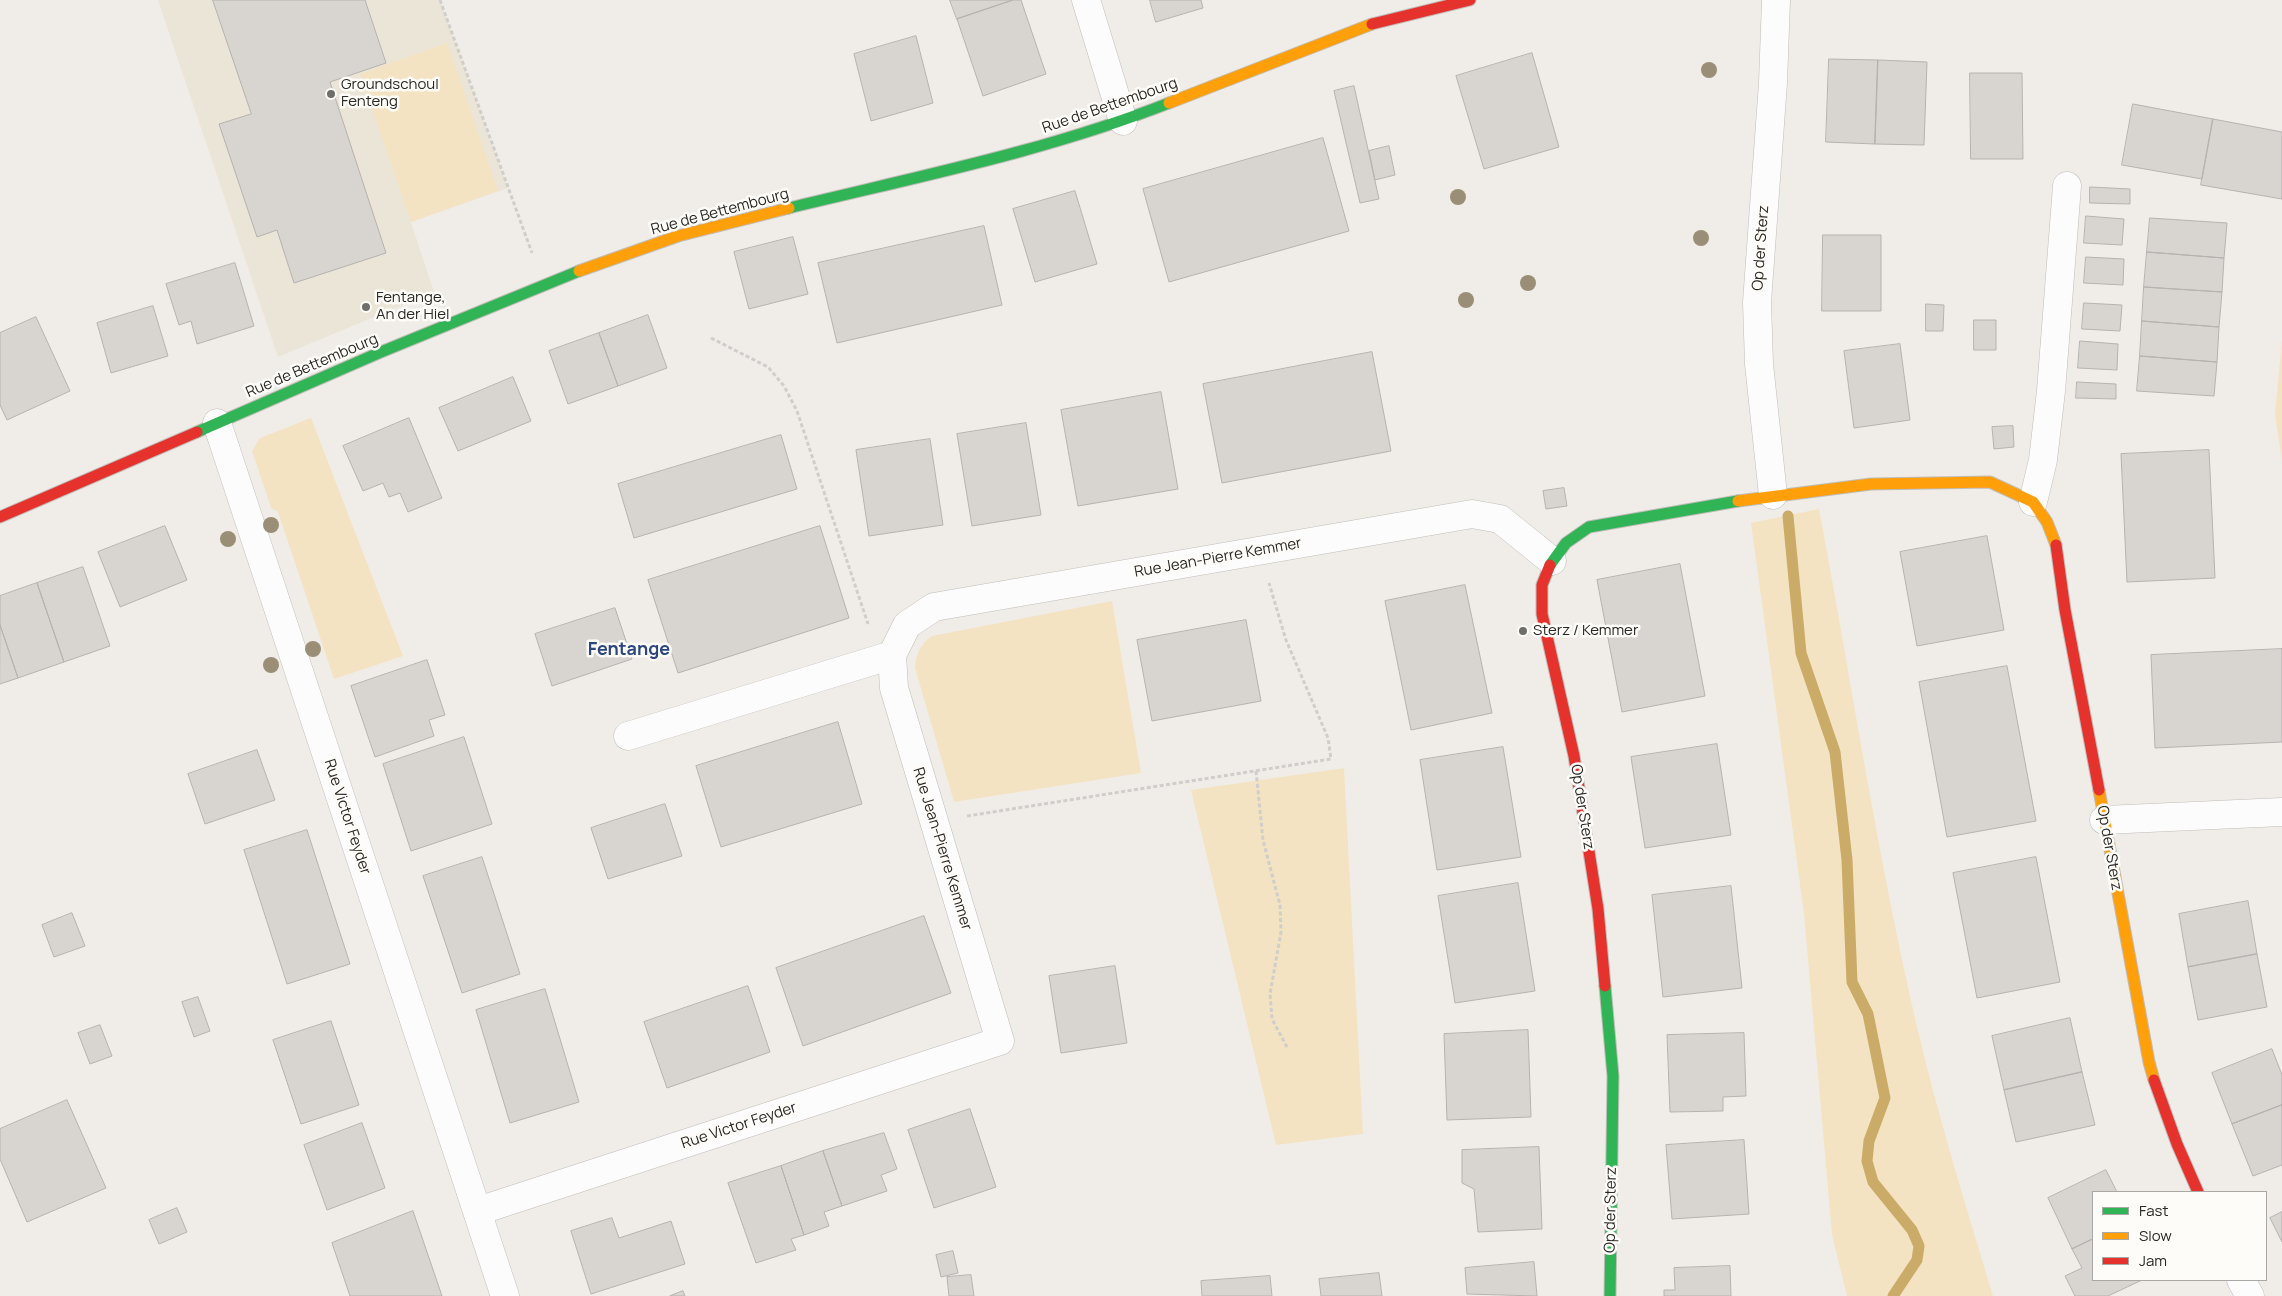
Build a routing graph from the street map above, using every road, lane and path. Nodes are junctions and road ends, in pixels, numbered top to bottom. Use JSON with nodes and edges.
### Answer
{"nodes":[{"id":1,"x":440,"y":0,"type":"edge"},
{"id":2,"x":1086,"y":0,"type":"edge"},
{"id":3,"x":1470,"y":0,"type":"edge"},
{"id":4,"x":1776,"y":0,"type":"edge"},
{"id":5,"x":1123,"y":121,"type":"junction"},
{"id":6,"x":2067,"y":186,"type":"dead end"},
{"id":7,"x":533,"y":255,"type":"dead end"},
{"id":8,"x":711,"y":338,"type":"dead end"},
{"id":9,"x":217,"y":423,"type":"junction"},
{"id":10,"x":1773,"y":495,"type":"junction"},
{"id":11,"x":2033,"y":502,"type":"junction"},
{"id":12,"x":0,"y":517,"type":"edge"},
{"id":13,"x":1259,"y":551,"type":"junction"},
{"id":14,"x":1552,"y":561,"type":"junction"},
{"id":15,"x":869,"y":627,"type":"dead end"},
{"id":16,"x":892,"y":655,"type":"junction"},
{"id":17,"x":628,"y":736,"type":"dead end"},
{"id":18,"x":1256,"y":771,"type":"junction"},
{"id":19,"x":2282,"y":812,"type":"edge"},
{"id":20,"x":963,"y":817,"type":"dead end"},
{"id":21,"x":2104,"y":820,"type":"junction"},
{"id":22,"x":1000,"y":1041,"type":"joint"},
{"id":23,"x":1288,"y":1050,"type":"dead end"},
{"id":24,"x":2198,"y":1191,"type":"edge"},
{"id":25,"x":478,"y":1212,"type":"junction"},
{"id":26,"x":2242,"y":1281,"type":"edge"},
{"id":27,"x":506,"y":1296,"type":"edge"},
{"id":28,"x":1610,"y":1296,"type":"edge"},
{"id":29,"x":2250,"y":1296,"type":"edge"}],
"edges":[{"from":1,"to":7,"type":"path"},
{"from":2,"to":5,"type":"street"},
{"from":3,"to":5,"type":"street","name":"Rue de Bettembourg"},
{"from":4,"to":10,"type":"street","name":"Op der Sterz"},
{"from":5,"to":9,"type":"street","name":"Rue de Bettembourg"},
{"from":6,"to":11,"type":"street"},
{"from":8,"to":15,"type":"path"},
{"from":9,"to":12,"type":"street","name":"Rue de Bettembourg"},
{"from":9,"to":25,"type":"street","name":"Rue Victor Feyder"},
{"from":10,"to":11,"type":"street","name":"Op der Sterz"},
{"from":10,"to":14,"type":"street","name":"Op der Sterz"},
{"from":11,"to":21,"type":"street","name":"Op der Sterz"},
{"from":13,"to":14,"type":"street","name":"Rue Jean-Pierre Kemmer"},
{"from":13,"to":16,"type":"street","name":"Rue Jean-Pierre Kemmer"},
{"from":13,"to":18,"type":"path"},
{"from":14,"to":28,"type":"street","name":"Op der Sterz"},
{"from":16,"to":17,"type":"street"},
{"from":16,"to":22,"type":"street","name":"Rue Jean-Pierre Kemmer"},
{"from":18,"to":20,"type":"path"},
{"from":18,"to":23,"type":"path"},
{"from":19,"to":21,"type":"street"},
{"from":21,"to":24,"type":"street","name":"Op der Sterz"},
{"from":22,"to":25,"type":"street","name":"Rue Victor Feyder"},
{"from":25,"to":27,"type":"street","name":"Rue Victor Feyder"},
{"from":26,"to":29,"type":"street"}]}
